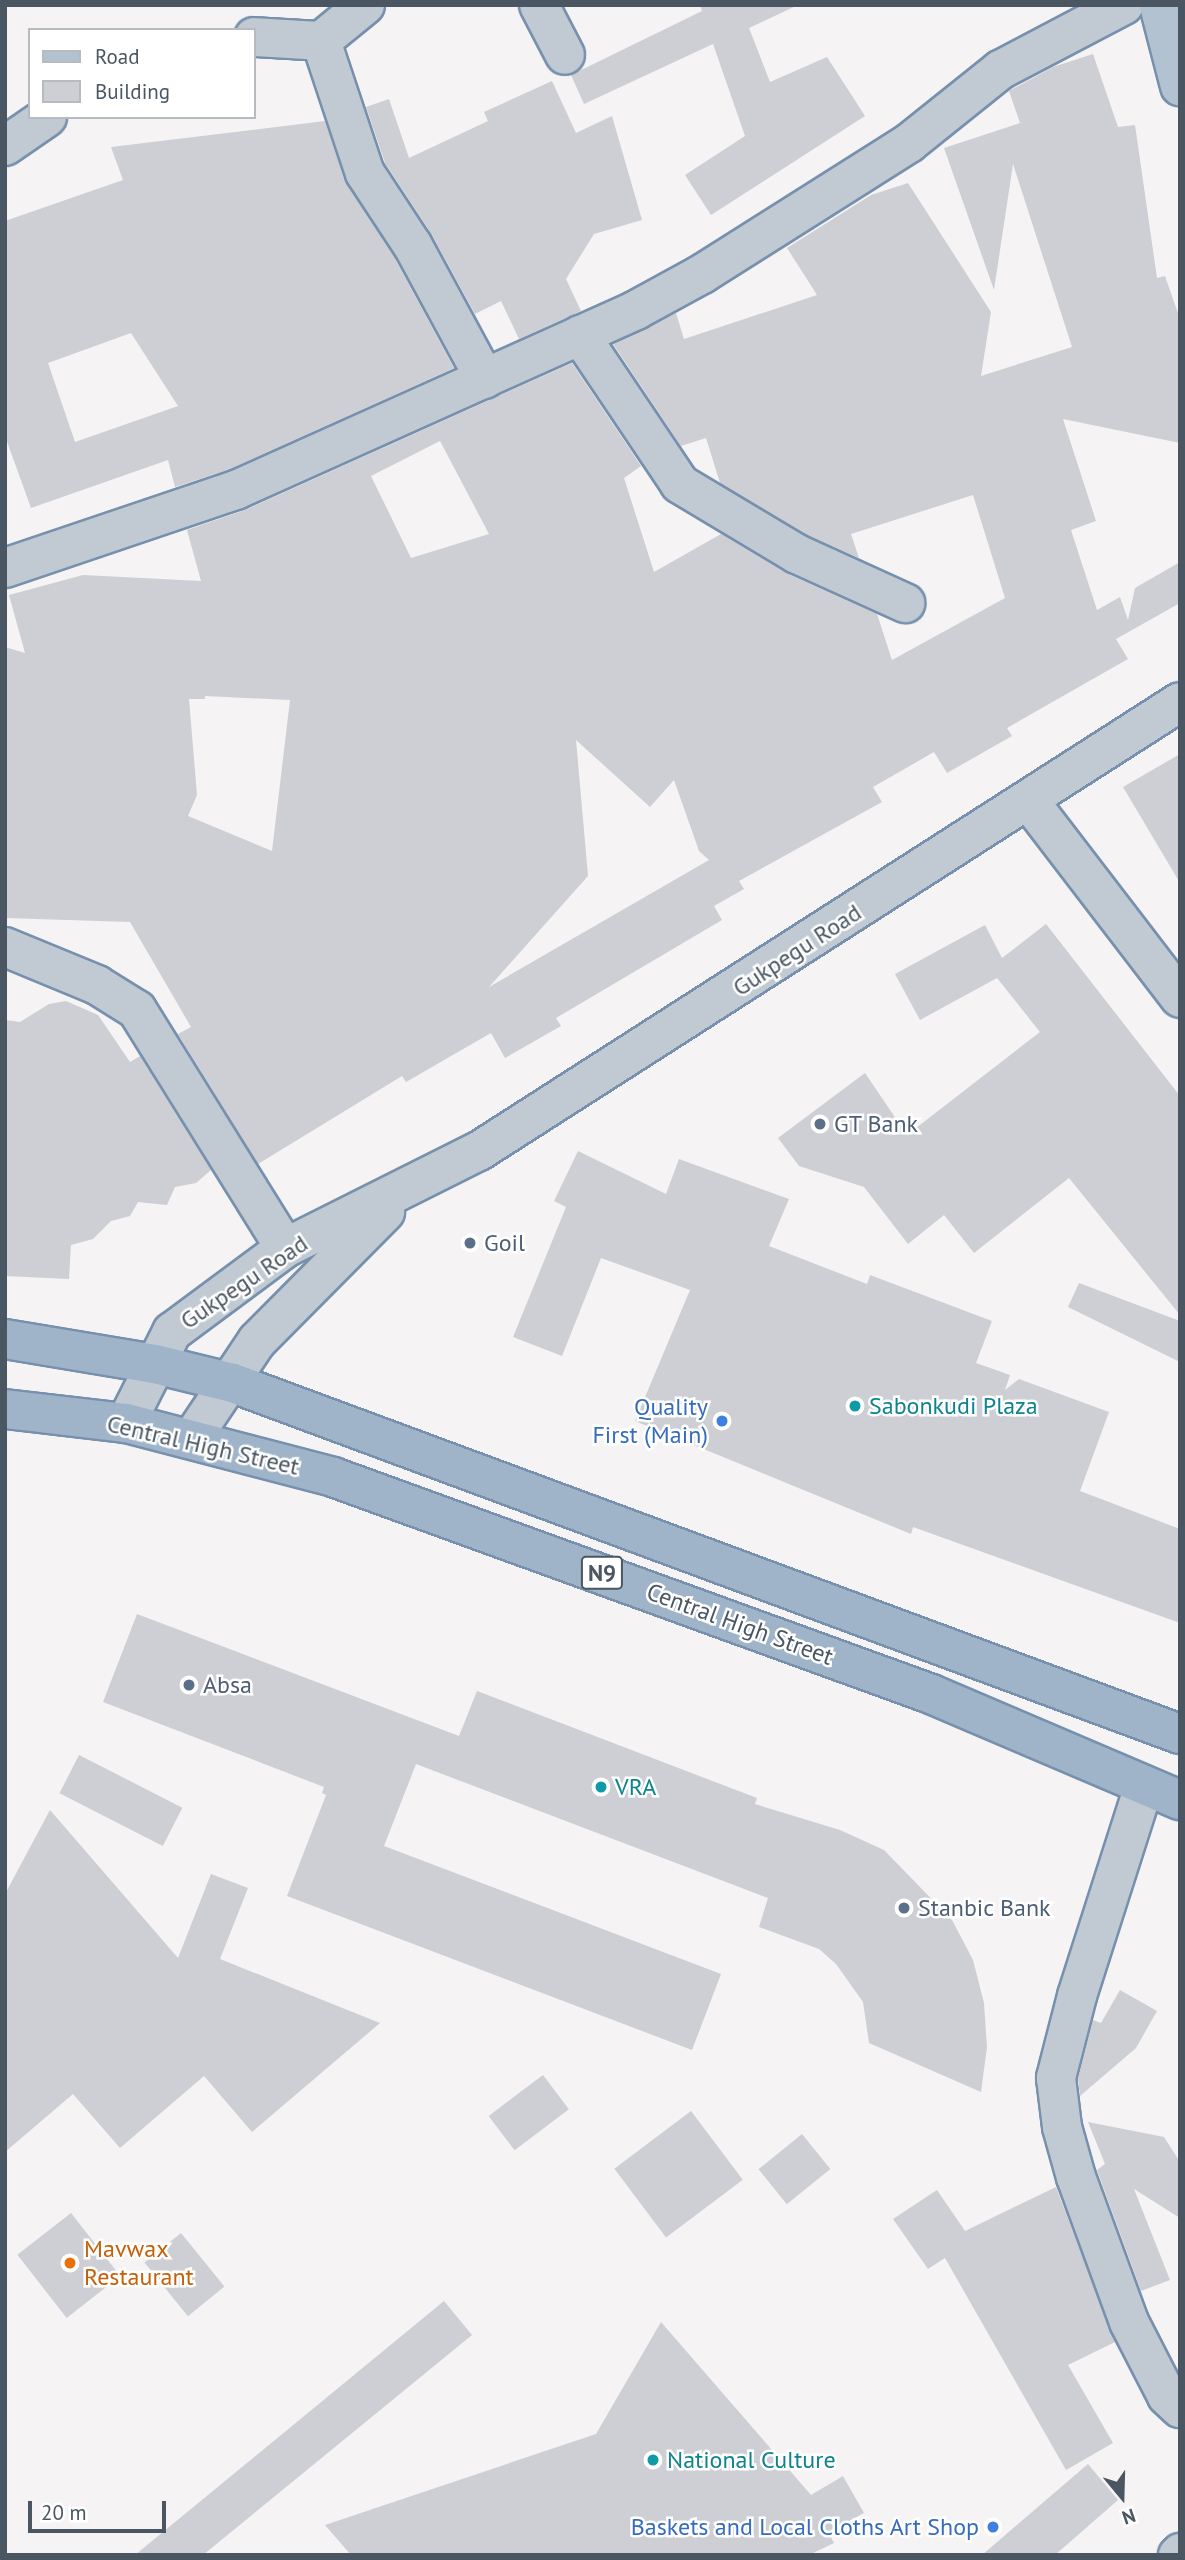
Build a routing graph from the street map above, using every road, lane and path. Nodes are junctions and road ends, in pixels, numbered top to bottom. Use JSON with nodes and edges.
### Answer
{"nodes":[{"id":1,"x":365,"y":5,"type":"edge"},
{"id":2,"x":539,"y":5,"type":"edge"},
{"id":3,"x":1124,"y":5,"type":"edge"},
{"id":4,"x":1158,"y":5,"type":"edge"},
{"id":5,"x":256,"y":37,"type":"edge"},
{"id":6,"x":321,"y":41,"type":"junction"},
{"id":7,"x":565,"y":54,"type":"dead end"},
{"id":8,"x":1180,"y":86,"type":"edge"},
{"id":9,"x":44,"y":119,"type":"edge"},
{"id":10,"x":5,"y":146,"type":"edge"},
{"id":11,"x":580,"y":335,"type":"junction"},
{"id":12,"x":485,"y":379,"type":"junction"},
{"id":13,"x":5,"y":568,"type":"edge"},
{"id":14,"x":905,"y":603,"type":"dead end"},
{"id":15,"x":1180,"y":702,"type":"edge"},
{"id":16,"x":1029,"y":801,"type":"junction"},
{"id":17,"x":5,"y":947,"type":"edge"},
{"id":18,"x":1180,"y":998,"type":"edge"},
{"id":19,"x":409,"y":1189,"type":"junction"},
{"id":20,"x":285,"y":1248,"type":"junction"},
{"id":21,"x":5,"y":1339,"type":"edge"},
{"id":22,"x":155,"y":1364,"type":"junction"},
{"id":23,"x":233,"y":1383,"type":"junction"},
{"id":24,"x":5,"y":1409,"type":"edge"},
{"id":25,"x":126,"y":1423,"type":"junction"},
{"id":26,"x":192,"y":1438,"type":"junction"},
{"id":27,"x":1180,"y":1734,"type":"edge"},
{"id":28,"x":1144,"y":1786,"type":"junction"},
{"id":29,"x":1180,"y":1800,"type":"edge"},
{"id":30,"x":1180,"y":2408,"type":"edge"}],
"edges":[{"from":1,"to":6,"type":"street"},
{"from":2,"to":7,"type":"street"},
{"from":3,"to":11,"type":"street"},
{"from":4,"to":8,"type":"main road"},
{"from":5,"to":6,"type":"street"},
{"from":6,"to":12,"type":"street"},
{"from":9,"to":10,"type":"street"},
{"from":11,"to":12,"type":"street"},
{"from":11,"to":14,"type":"street"},
{"from":12,"to":13,"type":"street"},
{"from":15,"to":16,"type":"street","name":"Gukpegu Road"},
{"from":16,"to":18,"type":"street"},
{"from":16,"to":19,"type":"street","name":"Gukpegu Road"},
{"from":17,"to":20,"type":"street"},
{"from":19,"to":20,"type":"street","name":"Gukpegu Road"},
{"from":19,"to":23,"type":"street","name":"Gukpegu Road"},
{"from":20,"to":22,"type":"street","name":"Gukpegu Road"},
{"from":21,"to":22,"type":"highway","name":"Central High Street","number":"N9"},
{"from":22,"to":23,"type":"highway","name":"Central High Street","number":"N9"},
{"from":22,"to":25,"type":"street","name":"Gukpegu Road"},
{"from":23,"to":26,"type":"street","name":"Gukpegu Road"},
{"from":23,"to":27,"type":"highway","name":"Central High Street","number":"N9"},
{"from":24,"to":25,"type":"highway","name":"Central High Street","number":"N9"},
{"from":25,"to":26,"type":"highway","name":"Central High Street","number":"N9"},
{"from":26,"to":28,"type":"highway","name":"Central High Street","number":"N9"},
{"from":28,"to":29,"type":"highway","name":"Central High Street","number":"N9"},
{"from":28,"to":30,"type":"street"}]}
